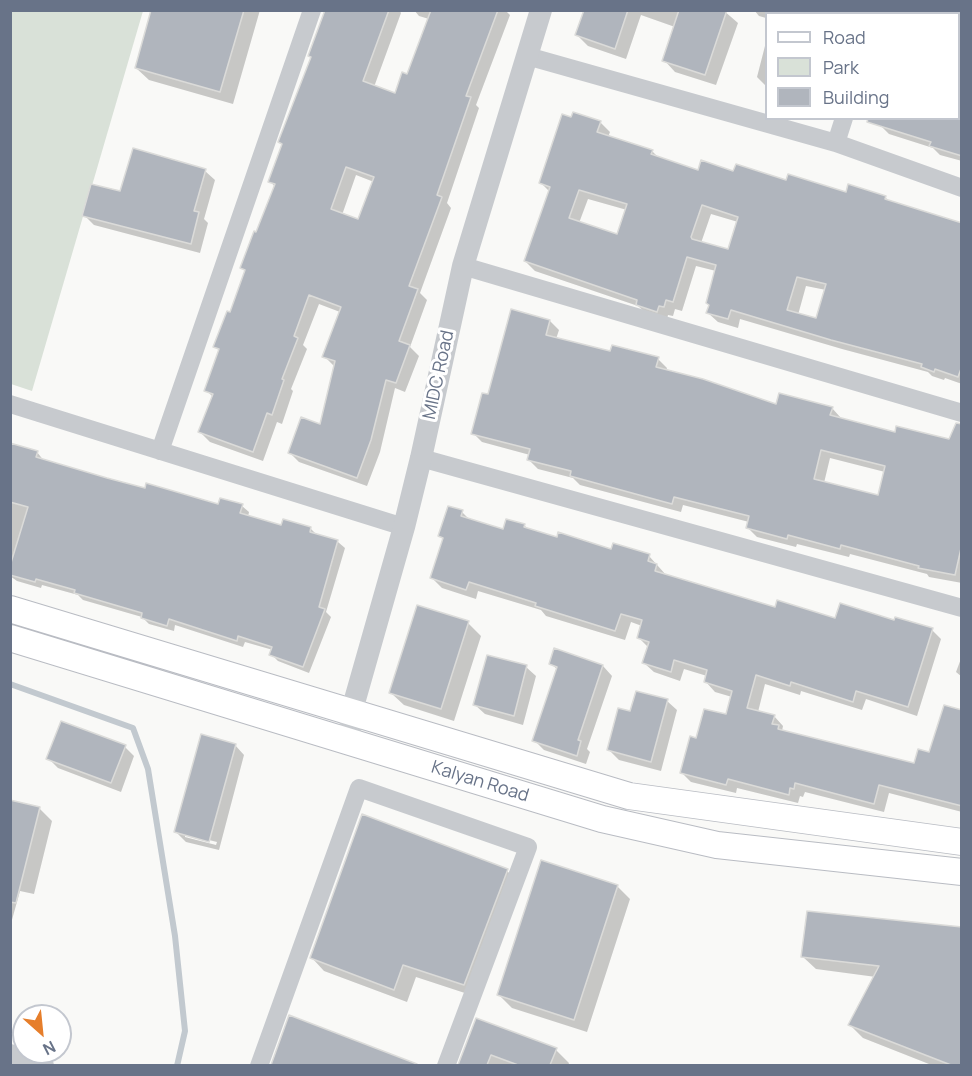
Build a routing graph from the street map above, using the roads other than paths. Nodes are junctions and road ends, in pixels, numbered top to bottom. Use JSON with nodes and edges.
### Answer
{"nodes":[{"id":1,"x":312,"y":10,"type":"edge"},
{"id":2,"x":541,"y":10,"type":"edge"},
{"id":3,"x":527,"y":56,"type":"junction"},
{"id":4,"x":843,"y":120,"type":"edge"},
{"id":5,"x":836,"y":143,"type":"junction"},
{"id":6,"x":962,"y":188,"type":"edge"},
{"id":7,"x":463,"y":266,"type":"junction"},
{"id":8,"x":10,"y":405,"type":"edge"},
{"id":9,"x":962,"y":413,"type":"edge"},
{"id":10,"x":160,"y":451,"type":"junction"},
{"id":11,"x":421,"y":458,"type":"junction"},
{"id":12,"x":404,"y":527,"type":"junction"},
{"id":13,"x":962,"y":608,"type":"edge"},
{"id":14,"x":10,"y":609,"type":"edge"},
{"id":15,"x":10,"y":638,"type":"edge"},
{"id":16,"x":352,"y":711,"type":"junction"},
{"id":17,"x":349,"y":742,"type":"junction"},
{"id":18,"x":554,"y":773,"type":"junction"},
{"id":19,"x":544,"y":801,"type":"junction"},
{"id":20,"x":962,"y":842,"type":"edge"},
{"id":21,"x":962,"y":872,"type":"edge"},
{"id":22,"x":10,"y":1055,"type":"edge"},
{"id":23,"x":43,"y":1065,"type":"edge"},
{"id":24,"x":259,"y":1065,"type":"edge"},
{"id":25,"x":446,"y":1065,"type":"edge"}],
"edges":[{"from":1,"to":10,"type":"street"},
{"from":2,"to":3,"type":"street","name":"MIDC Road"},
{"from":3,"to":5,"type":"street"},
{"from":3,"to":7,"type":"street","name":"MIDC Road"},
{"from":4,"to":5,"type":"street"},
{"from":5,"to":6,"type":"street"},
{"from":7,"to":9,"type":"street"},
{"from":7,"to":11,"type":"street","name":"MIDC Road"},
{"from":8,"to":10,"type":"street"},
{"from":10,"to":12,"type":"street"},
{"from":11,"to":12,"type":"street","name":"MIDC Road"},
{"from":11,"to":13,"type":"street"},
{"from":12,"to":16,"type":"street","name":"MIDC Road"},
{"from":14,"to":16,"type":"main road","name":"Kalyan Road"},
{"from":15,"to":17,"type":"main road","name":"Kalyan Road"},
{"from":16,"to":17,"type":"street","name":"MIDC Road"},
{"from":16,"to":18,"type":"main road","name":"Kalyan Road"},
{"from":17,"to":19,"type":"main road","name":"Kalyan Road"},
{"from":18,"to":19,"type":"main road"},
{"from":18,"to":20,"type":"main road","name":"Kalyan Road"},
{"from":19,"to":21,"type":"main road","name":"Kalyan Road"},
{"from":22,"to":23,"type":"street"},
{"from":24,"to":25,"type":"street"}]}
